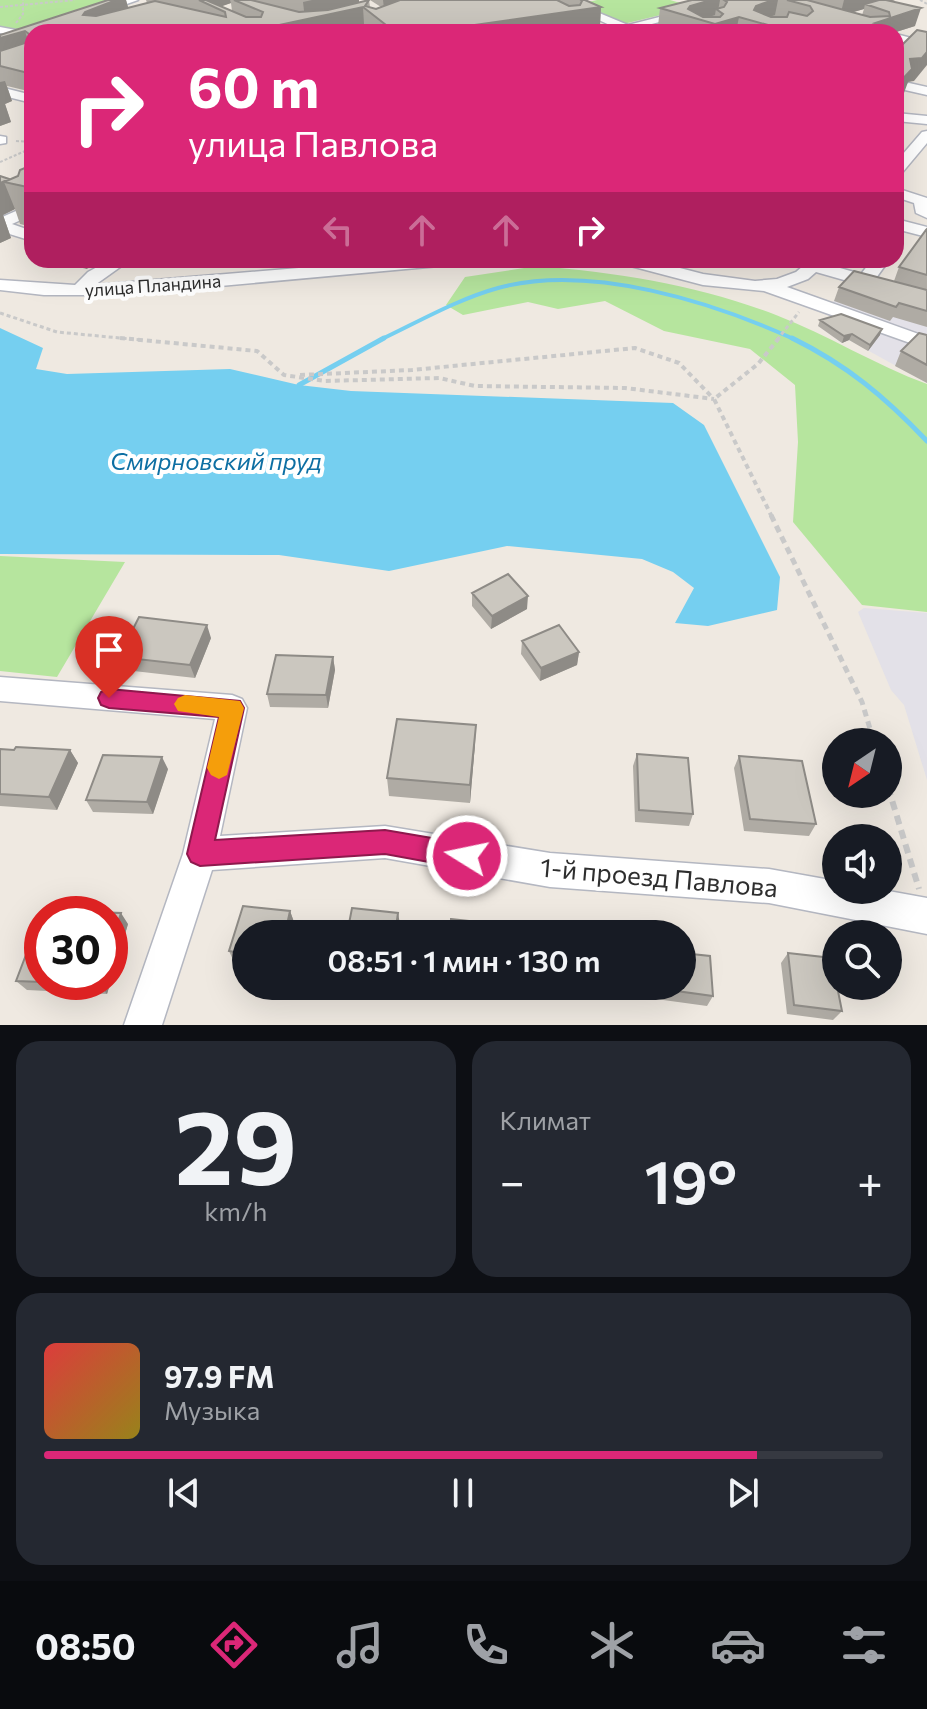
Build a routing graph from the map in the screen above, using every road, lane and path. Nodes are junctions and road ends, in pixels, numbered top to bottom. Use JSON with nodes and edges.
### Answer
{"nodes":[{"id":1,"x":23,"y":0,"type":"edge"},
{"id":2,"x":75,"y":0,"type":"edge"},
{"id":3,"x":133,"y":0,"type":"edge"},
{"id":4,"x":560,"y":0,"type":"edge"},
{"id":5,"x":737,"y":0,"type":"edge"},
{"id":6,"x":920,"y":0,"type":"edge"},
{"id":7,"x":927,"y":4,"type":"edge"},
{"id":8,"x":23,"y":6,"type":"junction"},
{"id":9,"x":115,"y":6,"type":"junction"},
{"id":10,"x":549,"y":6,"type":"edge"},
{"id":11,"x":0,"y":7,"type":"edge"},
{"id":12,"x":140,"y":11,"type":"edge"},
{"id":13,"x":574,"y":19,"type":"edge"},
{"id":14,"x":645,"y":23,"type":"joint"},
{"id":15,"x":60,"y":24,"type":"edge"},
{"id":16,"x":615,"y":24,"type":"edge"},
{"id":17,"x":648,"y":24,"type":"edge"},
{"id":18,"x":4,"y":31,"type":"edge"},
{"id":19,"x":24,"y":32,"type":"edge"},
{"id":20,"x":24,"y":36,"type":"edge"},
{"id":21,"x":904,"y":39,"type":"edge"},
{"id":22,"x":0,"y":44,"type":"edge"},
{"id":23,"x":927,"y":45,"type":"edge"},
{"id":24,"x":908,"y":51,"type":"edge"},
{"id":25,"x":909,"y":87,"type":"edge"},
{"id":26,"x":0,"y":91,"type":"edge"},
{"id":27,"x":927,"y":91,"type":"edge"},
{"id":28,"x":24,"y":97,"type":"edge"},
{"id":29,"x":904,"y":118,"type":"edge"},
{"id":30,"x":927,"y":120,"type":"edge"},
{"id":31,"x":927,"y":135,"type":"edge"},
{"id":32,"x":24,"y":152,"type":"edge"},
{"id":33,"x":0,"y":162,"type":"edge"},
{"id":34,"x":904,"y":162,"type":"edge"},
{"id":35,"x":904,"y":195,"type":"edge"},
{"id":36,"x":24,"y":213,"type":"edge"},
{"id":37,"x":927,"y":213,"type":"edge"},
{"id":38,"x":0,"y":225,"type":"edge"},
{"id":39,"x":904,"y":226,"type":"edge"},
{"id":40,"x":927,"y":232,"type":"edge"},
{"id":41,"x":24,"y":233,"type":"edge"},
{"id":42,"x":108,"y":268,"type":"edge"},
{"id":43,"x":291,"y":268,"type":"edge"},
{"id":44,"x":677,"y":268,"type":"edge"},
{"id":45,"x":811,"y":268,"type":"edge"},
{"id":46,"x":831,"y":268,"type":"edge"},
{"id":47,"x":875,"y":268,"type":"edge"},
{"id":48,"x":865,"y":281,"type":"junction"},
{"id":49,"x":0,"y":285,"type":"edge"},
{"id":50,"x":770,"y":287,"type":"junction"},
{"id":51,"x":890,"y":288,"type":"edge"},
{"id":52,"x":78,"y":291,"type":"junction"},
{"id":53,"x":809,"y":300,"type":"junction"},
{"id":54,"x":0,"y":313,"type":"edge"},
{"id":55,"x":927,"y":343,"type":"edge"},
{"id":56,"x":284,"y":375,"type":"junction"},
{"id":57,"x":714,"y":399,"type":"junction"},
{"id":58,"x":0,"y":689,"type":"edge"},
{"id":59,"x":870,"y":728,"type":"edge"},
{"id":60,"x":894,"y":808,"type":"edge"},
{"id":61,"x":200,"y":854,"type":"junction"},
{"id":62,"x":925,"y":908,"type":"edge"},
{"id":63,"x":143,"y":1025,"type":"edge"}],
"edges":[{"from":1,"to":8,"type":"path"},
{"from":2,"to":8,"type":"path"},
{"from":3,"to":9,"type":"street"},
{"from":4,"to":16,"type":"street"},
{"from":5,"to":14,"type":"street"},
{"from":6,"to":7,"type":"path"},
{"from":8,"to":11,"type":"path"},
{"from":8,"to":18,"type":"path"},
{"from":9,"to":12,"type":"street"},
{"from":9,"to":15,"type":"street"},
{"from":10,"to":13,"type":"street"},
{"from":14,"to":17,"type":"street"},
{"from":18,"to":19,"type":"street"},
{"from":20,"to":22,"type":"street"},
{"from":21,"to":23,"type":"street"},
{"from":23,"to":24,"type":"street"},
{"from":25,"to":27,"type":"street"},
{"from":26,"to":28,"type":"street"},
{"from":29,"to":30,"type":"street"},
{"from":31,"to":34,"type":"street"},
{"from":32,"to":33,"type":"path"},
{"from":35,"to":37,"type":"street"},
{"from":36,"to":38,"type":"street"},
{"from":38,"to":41,"type":"street"},
{"from":39,"to":40,"type":"street"},
{"from":42,"to":52,"type":"street"},
{"from":43,"to":52,"type":"street","name":"улица Пландина"},
{"from":44,"to":50,"type":"street"},
{"from":45,"to":50,"type":"street"},
{"from":46,"to":48,"type":"street"},
{"from":47,"to":48,"type":"street"},
{"from":48,"to":51,"type":"street"},
{"from":49,"to":52,"type":"street","name":"улица Пландина"},
{"from":50,"to":53,"type":"street"},
{"from":53,"to":55,"type":"street"},
{"from":53,"to":57,"type":"path"},
{"from":54,"to":56,"type":"path"},
{"from":56,"to":57,"type":"path"},
{"from":56,"to":57,"type":"path"},
{"from":57,"to":59,"type":"path"},
{"from":58,"to":61,"type":"street"},
{"from":60,"to":62,"type":"path"},
{"from":61,"to":62,"type":"street","name":"1-й проезд Павлова"},
{"from":61,"to":63,"type":"street"}]}
